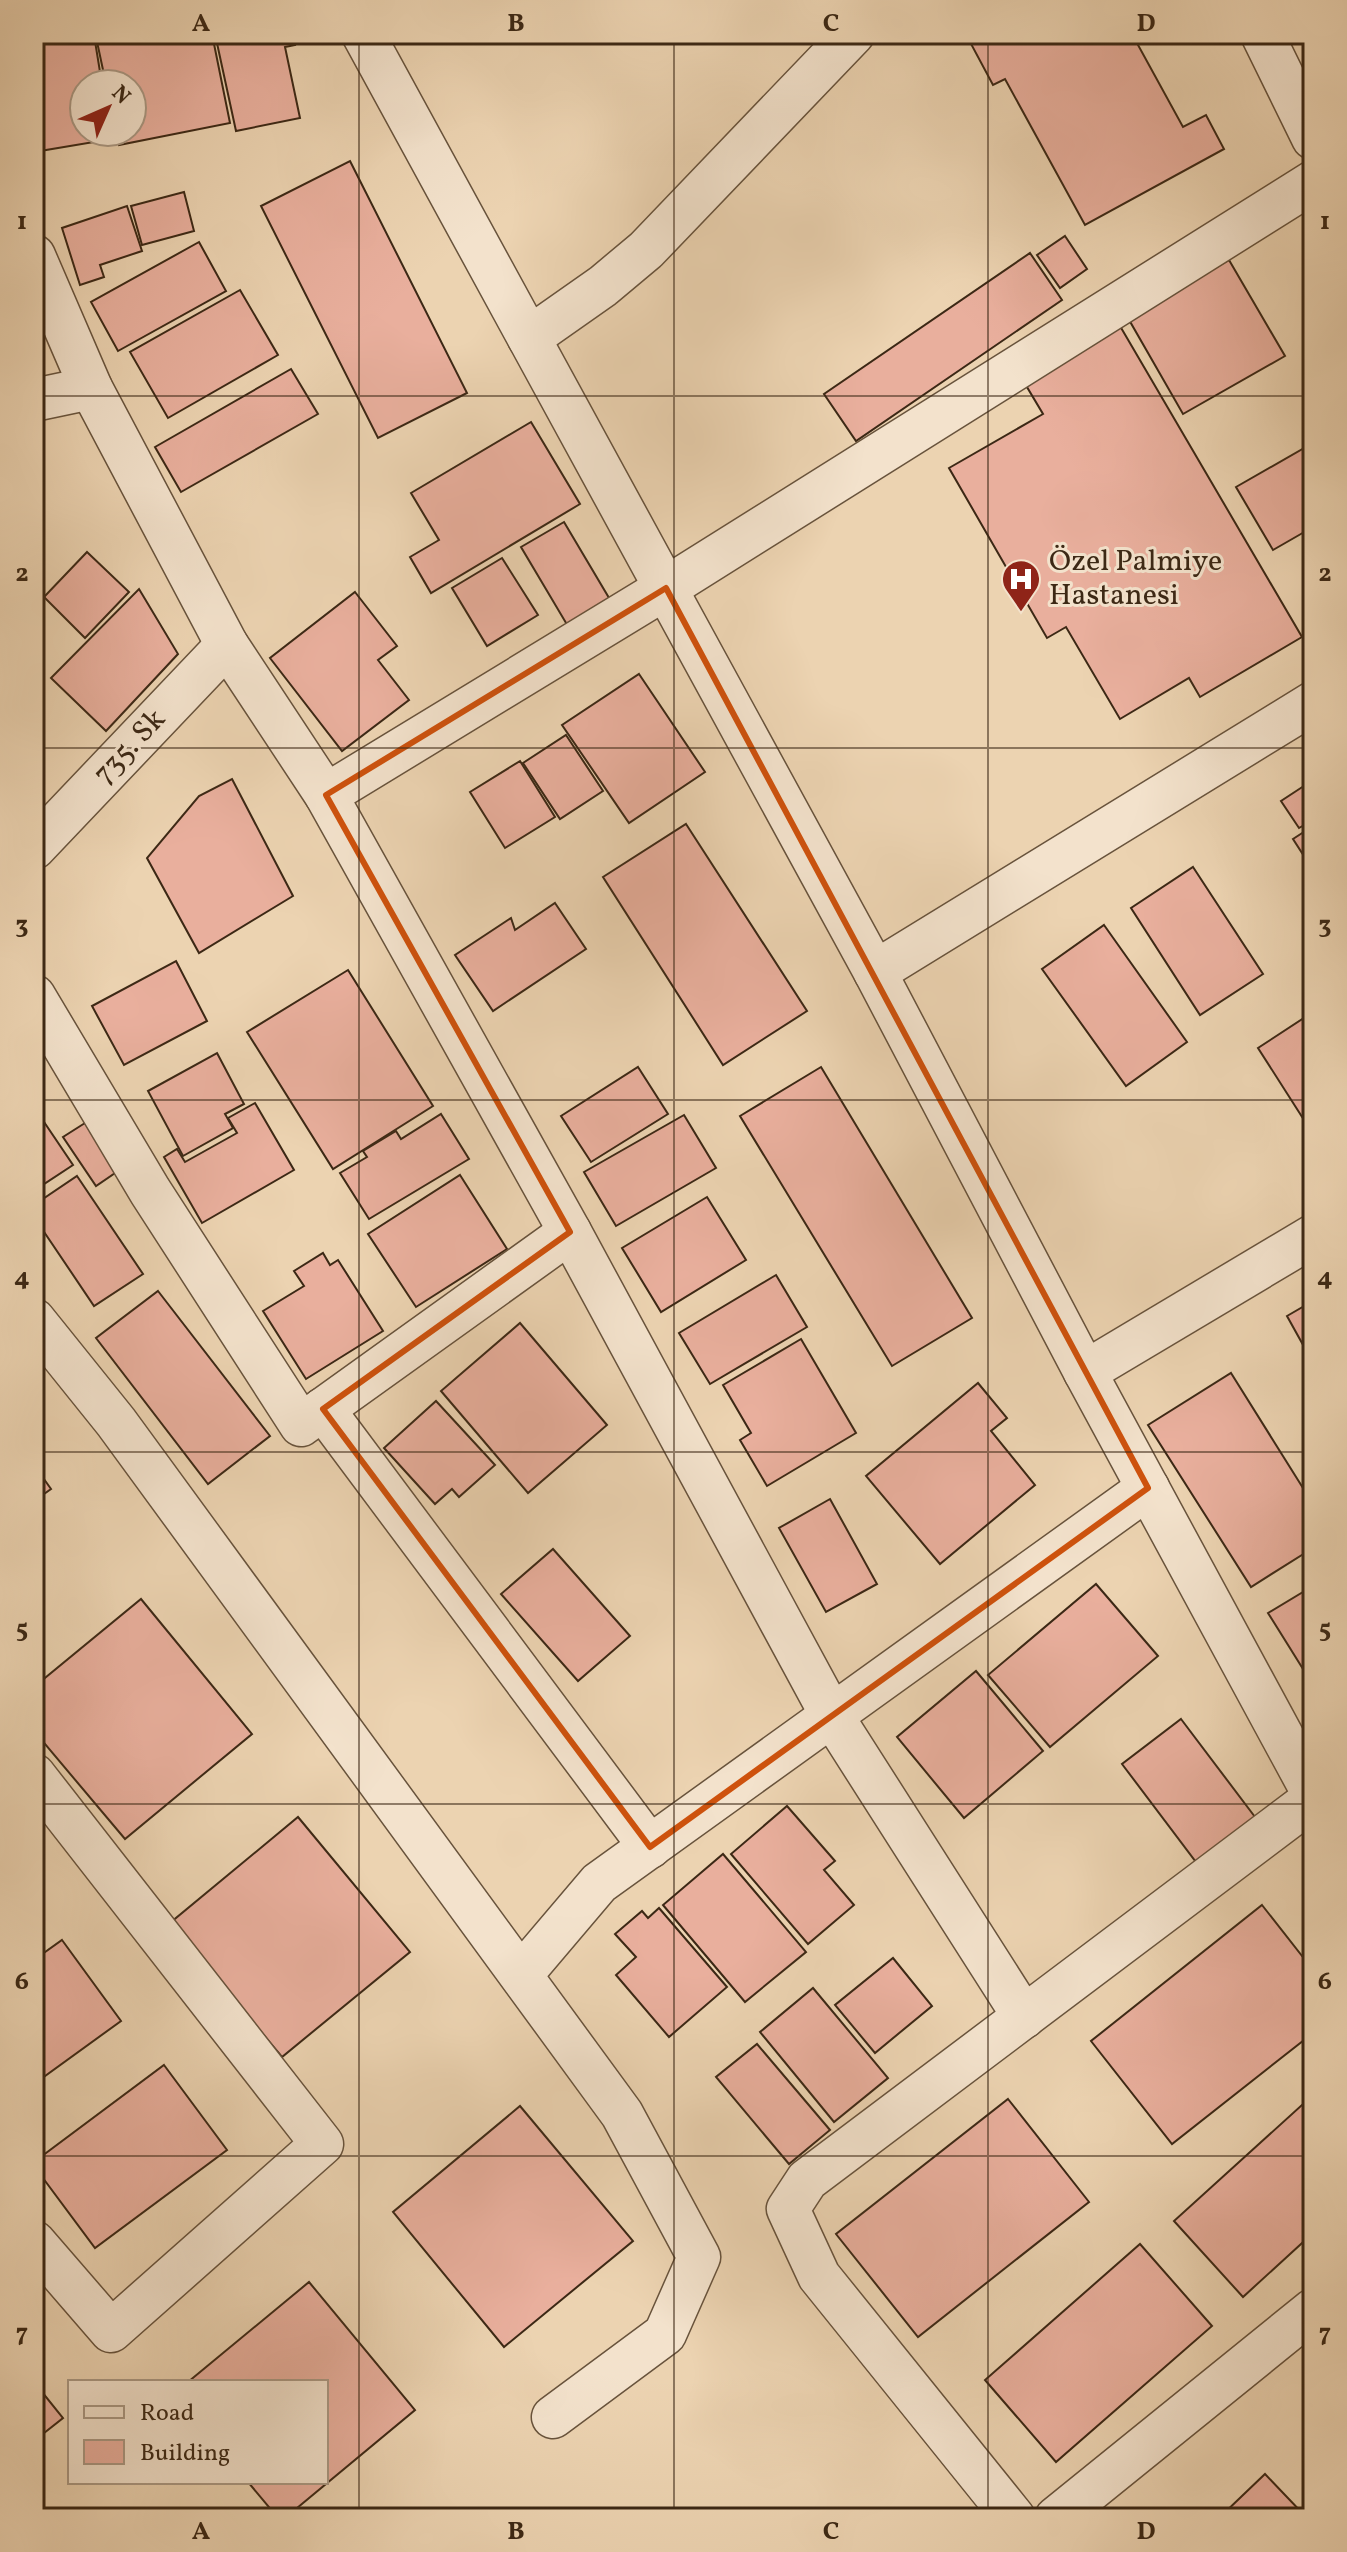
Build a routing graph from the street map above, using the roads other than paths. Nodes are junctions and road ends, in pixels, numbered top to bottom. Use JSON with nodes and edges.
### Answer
{"nodes":[{"id":1,"x":363,"y":34,"type":"edge"},
{"id":2,"x":853,"y":34,"type":"edge"},
{"id":3,"x":1262,"y":34,"type":"edge"},
{"id":4,"x":1313,"y":138,"type":"edge"},
{"id":5,"x":1313,"y":182,"type":"edge"},
{"id":6,"x":34,"y":256,"type":"edge"},
{"id":7,"x":529,"y":338,"type":"junction"},
{"id":8,"x":91,"y":388,"type":"junction"},
{"id":9,"x":34,"y":400,"type":"edge"},
{"id":10,"x":666,"y":588,"type":"junction"},
{"id":11,"x":227,"y":645,"type":"junction"},
{"id":12,"x":1313,"y":703,"type":"edge"},
{"id":13,"x":326,"y":795,"type":"junction"},
{"id":14,"x":34,"y":848,"type":"edge"},
{"id":15,"x":875,"y":972,"type":"junction"},
{"id":16,"x":34,"y":996,"type":"edge"},
{"id":17,"x":570,"y":1232,"type":"junction"},
{"id":18,"x":1313,"y":1236,"type":"edge"},
{"id":19,"x":34,"y":1320,"type":"edge"},
{"id":20,"x":1085,"y":1372,"type":"junction"},
{"id":21,"x":323,"y":1409,"type":"junction"},
{"id":22,"x":1148,"y":1488,"type":"junction"},
{"id":23,"x":832,"y":1716,"type":"junction"},
{"id":24,"x":34,"y":1775,"type":"edge"},
{"id":25,"x":1313,"y":1796,"type":"edge"},
{"id":26,"x":650,"y":1847,"type":"junction"},
{"id":27,"x":521,"y":1975,"type":"junction"},
{"id":28,"x":1024,"y":2017,"type":"junction"},
{"id":29,"x":34,"y":2242,"type":"edge"},
{"id":30,"x":1313,"y":2310,"type":"edge"},
{"id":31,"x":553,"y":2417,"type":"dead end"},
{"id":32,"x":1014,"y":2518,"type":"edge"},
{"id":33,"x":1056,"y":2518,"type":"edge"}],
"edges":[{"from":1,"to":7,"type":"street"},
{"from":2,"to":7,"type":"street"},
{"from":3,"to":4,"type":"street"},
{"from":5,"to":10,"type":"street"},
{"from":6,"to":8,"type":"street"},
{"from":7,"to":10,"type":"street"},
{"from":8,"to":9,"type":"street"},
{"from":8,"to":11,"type":"street"},
{"from":10,"to":13,"type":"street"},
{"from":10,"to":15,"type":"street"},
{"from":11,"to":13,"type":"street"},
{"from":11,"to":14,"type":"street","name":"735. Sk"},
{"from":12,"to":15,"type":"street"},
{"from":13,"to":17,"type":"street"},
{"from":15,"to":20,"type":"street"},
{"from":16,"to":21,"type":"street"},
{"from":17,"to":21,"type":"street"},
{"from":17,"to":23,"type":"street"},
{"from":18,"to":20,"type":"street"},
{"from":19,"to":27,"type":"street"},
{"from":20,"to":22,"type":"street"},
{"from":21,"to":26,"type":"street"},
{"from":22,"to":23,"type":"street"},
{"from":22,"to":25,"type":"street"},
{"from":23,"to":26,"type":"street"},
{"from":23,"to":28,"type":"street"},
{"from":24,"to":29,"type":"street"},
{"from":25,"to":28,"type":"street"},
{"from":26,"to":27,"type":"street"},
{"from":27,"to":31,"type":"street"},
{"from":28,"to":32,"type":"street"},
{"from":30,"to":33,"type":"street"}]}
